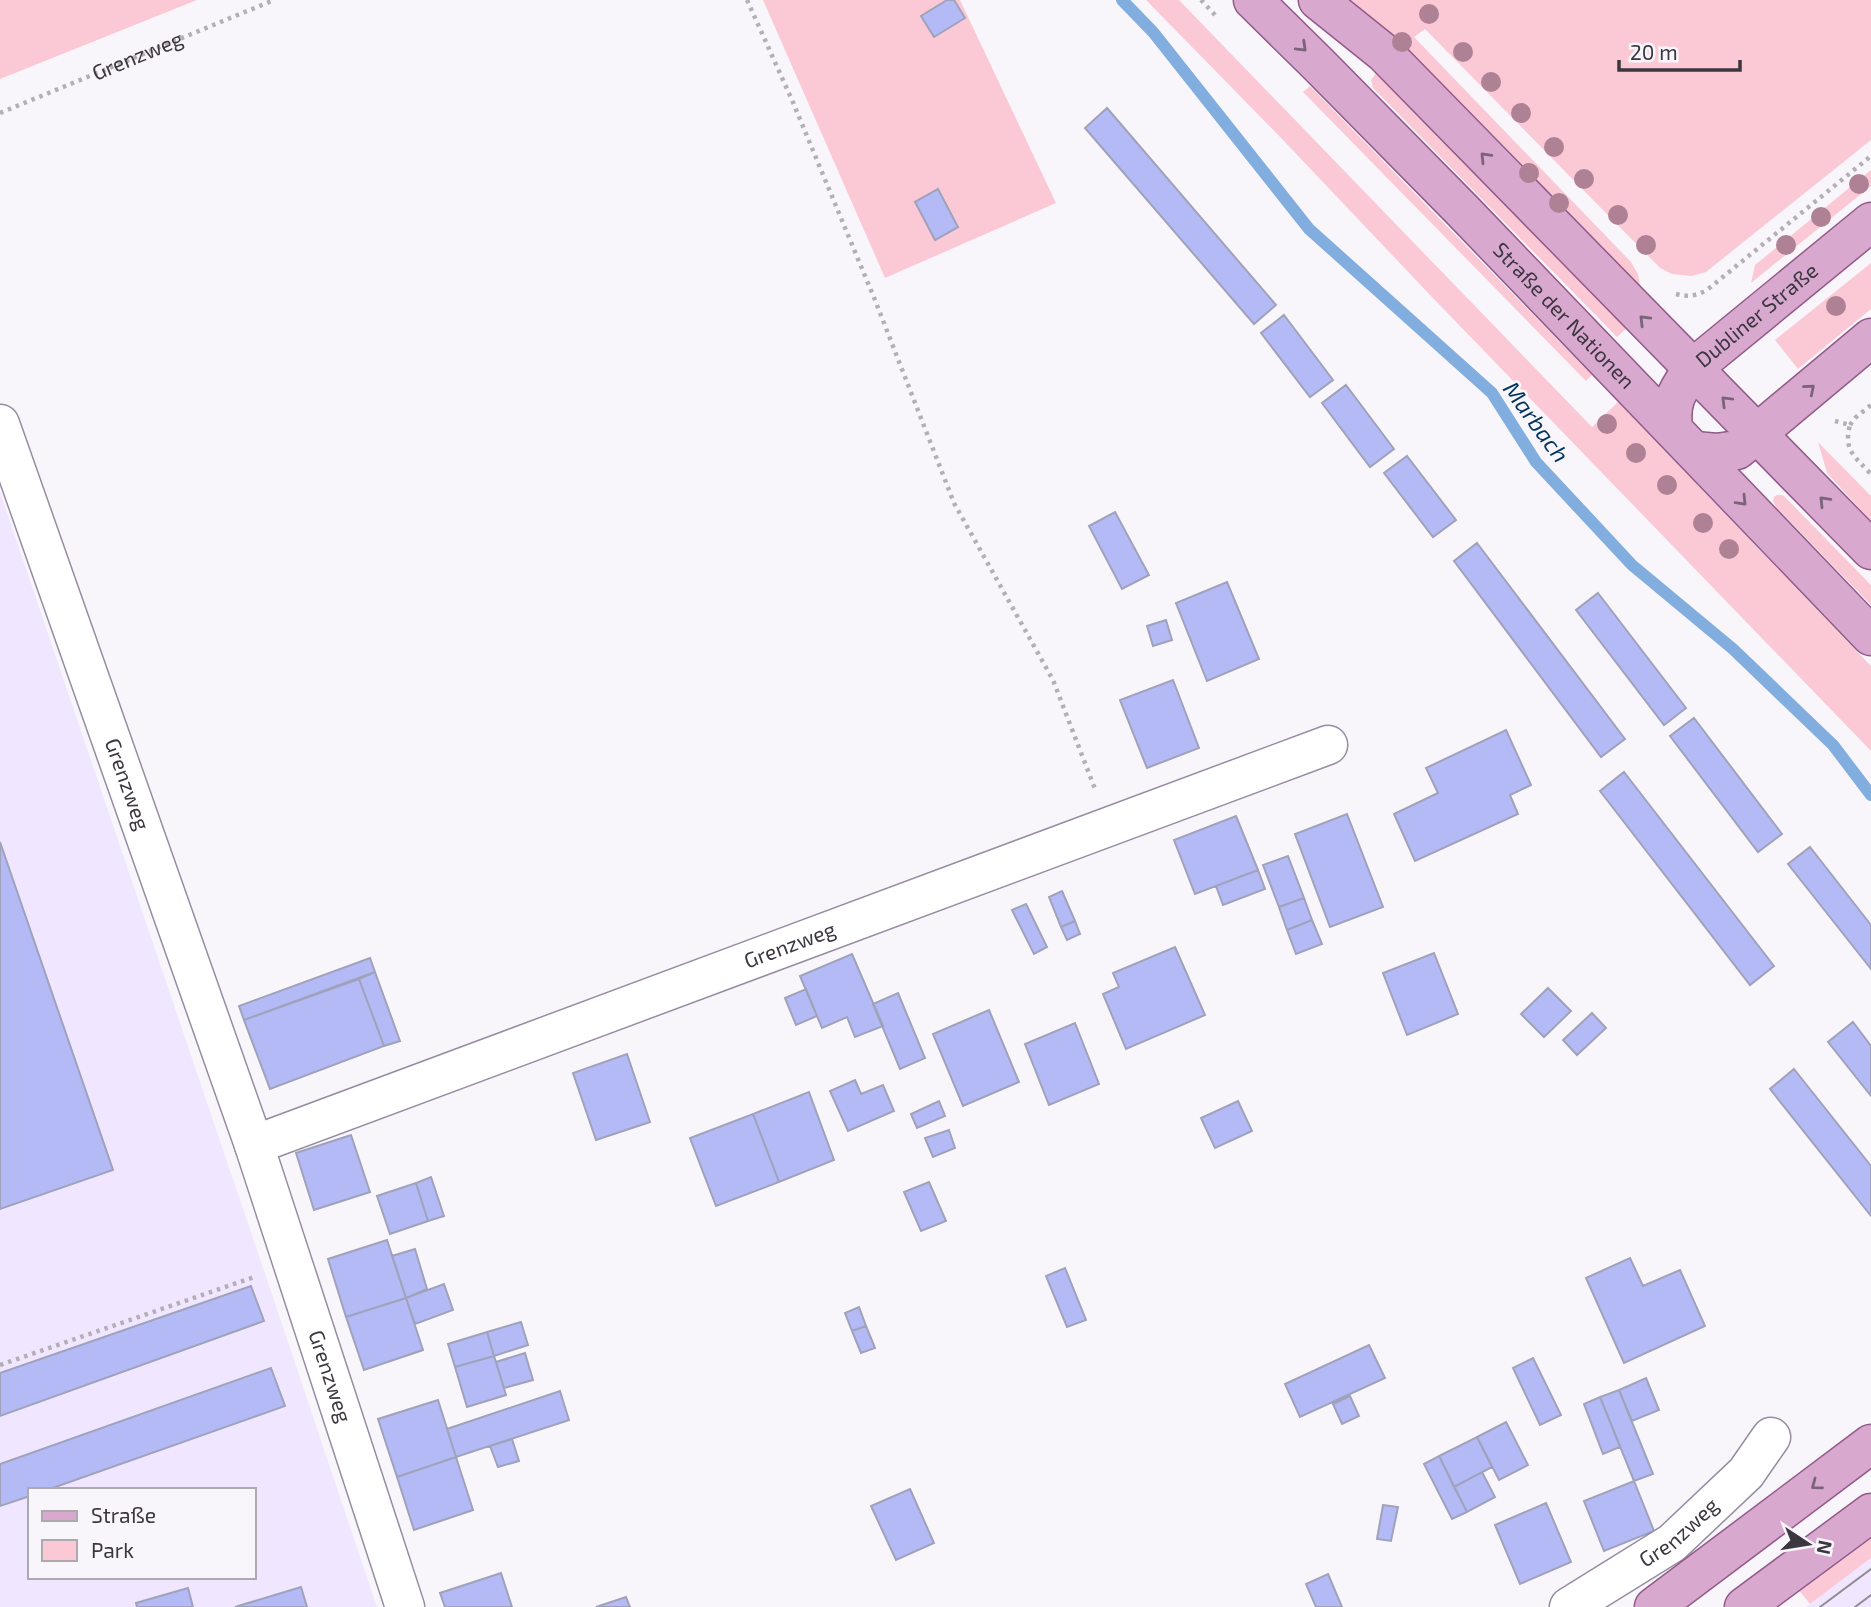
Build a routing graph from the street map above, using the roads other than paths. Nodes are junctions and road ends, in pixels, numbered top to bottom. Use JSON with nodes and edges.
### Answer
{"nodes":[{"id":1,"x":1253,"y":0,"type":"edge"},
{"id":2,"x":1318,"y":0,"type":"edge"},
{"id":3,"x":1871,"y":222,"type":"edge"},
{"id":4,"x":1871,"y":338,"type":"edge"},
{"id":5,"x":1693,"y":368,"type":"junction"},
{"id":6,"x":0,"y":424,"type":"edge"},
{"id":7,"x":1758,"y":433,"type":"junction"},
{"id":8,"x":1684,"y":440,"type":"junction"},
{"id":9,"x":1871,"y":550,"type":"edge"},
{"id":10,"x":1871,"y":636,"type":"edge"},
{"id":11,"x":1328,"y":746,"type":"dead end"},
{"id":12,"x":254,"y":1145,"type":"junction"},
{"id":13,"x":1771,"y":1437,"type":"dead end"},
{"id":14,"x":1871,"y":1444,"type":"edge"},
{"id":15,"x":1871,"y":1513,"type":"edge"},
{"id":16,"x":405,"y":1607,"type":"edge"},
{"id":17,"x":1569,"y":1607,"type":"edge"},
{"id":18,"x":1654,"y":1607,"type":"edge"},
{"id":19,"x":1744,"y":1607,"type":"edge"}],
"edges":[{"from":1,"to":8,"type":"main road","name":"Straße der Nationen","one_way":true},
{"from":5,"to":2,"type":"main road","one_way":true},
{"from":3,"to":5,"type":"main road","name":"Dubliner Straße"},
{"from":7,"to":4,"type":"main road","one_way":true},
{"from":7,"to":5,"type":"main road","one_way":true},
{"from":5,"to":8,"type":"main road","name":"Dubliner Straße"},
{"from":6,"to":12,"type":"street","name":"Grenzweg"},
{"from":7,"to":8,"type":"main road"},
{"from":9,"to":7,"type":"main road","one_way":true},
{"from":8,"to":10,"type":"main road","name":"Straße der Nationen","one_way":true},
{"from":11,"to":12,"type":"street","name":"Grenzweg"},
{"from":12,"to":16,"type":"street","name":"Grenzweg"},
{"from":13,"to":17,"type":"street","name":"Grenzweg"},
{"from":14,"to":18,"type":"main road","one_way":true},
{"from":15,"to":19,"type":"main road"}]}
